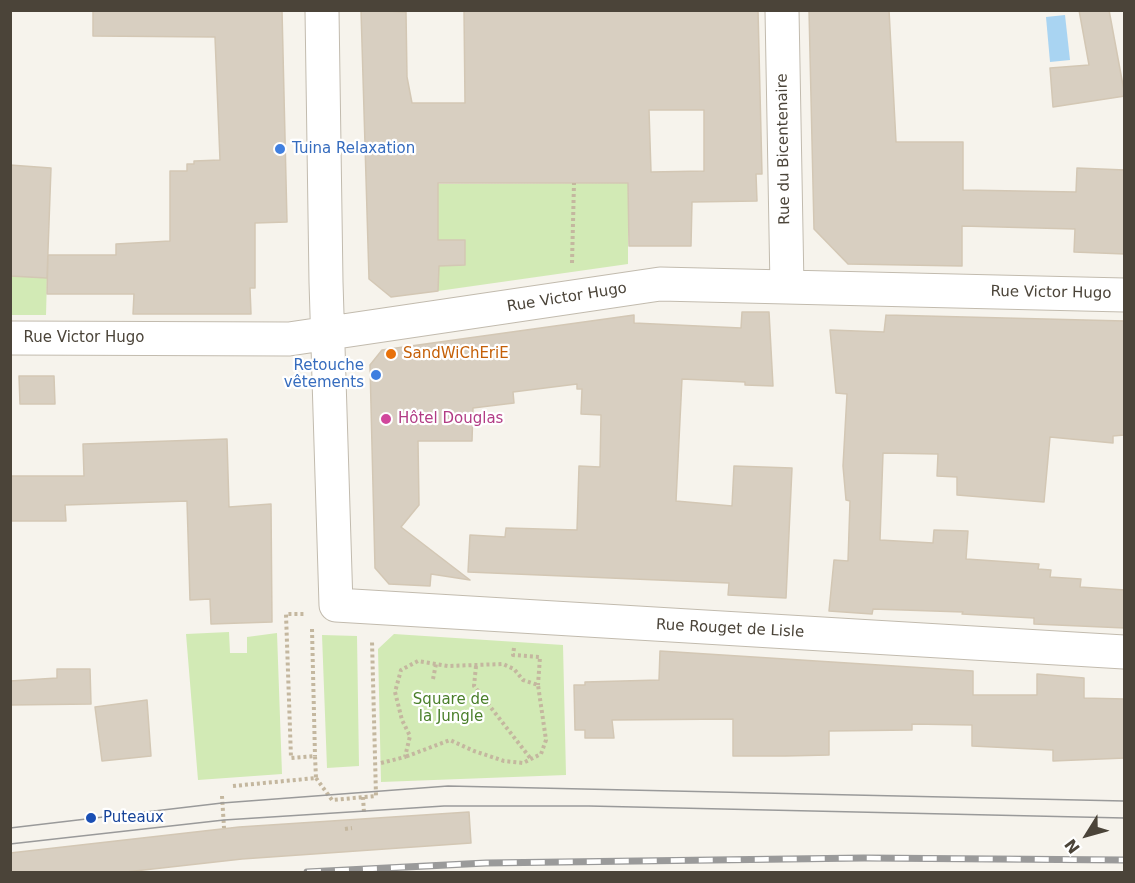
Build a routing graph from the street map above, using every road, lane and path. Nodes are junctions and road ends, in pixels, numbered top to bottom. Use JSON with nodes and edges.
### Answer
{"nodes":[{"id":1,"x":322,"y":10,"type":"edge"},
{"id":2,"x":782,"y":10,"type":"edge"},
{"id":3,"x":574,"y":183,"type":"dead end"},
{"id":4,"x":572,"y":272,"type":"dead end"},
{"id":5,"x":786,"y":287,"type":"junction"},
{"id":6,"x":1125,"y":295,"type":"edge"},
{"id":7,"x":328,"y":335,"type":"junction"},
{"id":8,"x":10,"y":338,"type":"edge"},
{"id":9,"x":324,"y":610,"type":"junction"},
{"id":10,"x":311,"y":639,"type":"dead end"},
{"id":11,"x":515,"y":642,"type":"dead end"},
{"id":12,"x":372,"y":647,"type":"dead end"},
{"id":13,"x":1125,"y":652,"type":"edge"},
{"id":14,"x":436,"y":664,"type":"junction"},
{"id":15,"x":476,"y":666,"type":"junction"},
{"id":16,"x":434,"y":679,"type":"dead end"},
{"id":17,"x":538,"y":685,"type":"junction"},
{"id":18,"x":315,"y":756,"type":"junction"},
{"id":19,"x":405,"y":757,"type":"junction"},
{"id":20,"x":531,"y":759,"type":"junction"},
{"id":21,"x":381,"y":763,"type":"dead end"},
{"id":22,"x":316,"y":778,"type":"junction"},
{"id":23,"x":233,"y":786,"type":"dead end"},
{"id":24,"x":222,"y":796,"type":"dead end"},
{"id":25,"x":363,"y":797,"type":"junction"},
{"id":26,"x":364,"y":813,"type":"dead end"},
{"id":27,"x":224,"y":828,"type":"dead end"},
{"id":28,"x":352,"y":828,"type":"dead end"},
{"id":29,"x":345,"y":829,"type":"dead end"}],
"edges":[{"from":1,"to":7,"type":"street"},
{"from":2,"to":5,"type":"street","name":"Rue du Bicentenaire"},
{"from":3,"to":4,"type":"path"},
{"from":5,"to":6,"type":"street","name":"Rue Victor Hugo"},
{"from":5,"to":7,"type":"street","name":"Rue Victor Hugo"},
{"from":7,"to":8,"type":"street","name":"Rue Victor Hugo"},
{"from":7,"to":9,"type":"street"},
{"from":9,"to":13,"type":"street","name":"Rue Rouget de Lisle"},
{"from":9,"to":18,"type":"path"},
{"from":10,"to":18,"type":"path"},
{"from":11,"to":17,"type":"path"},
{"from":12,"to":25,"type":"path"},
{"from":14,"to":15,"type":"path"},
{"from":14,"to":16,"type":"path"},
{"from":14,"to":19,"type":"path"},
{"from":15,"to":17,"type":"path"},
{"from":15,"to":20,"type":"path"},
{"from":17,"to":20,"type":"path"},
{"from":18,"to":22,"type":"path"},
{"from":19,"to":20,"type":"path"},
{"from":19,"to":21,"type":"path"},
{"from":22,"to":23,"type":"path"},
{"from":22,"to":25,"type":"path"},
{"from":24,"to":27,"type":"path"},
{"from":25,"to":26,"type":"path"},
{"from":28,"to":29,"type":"path"}]}
